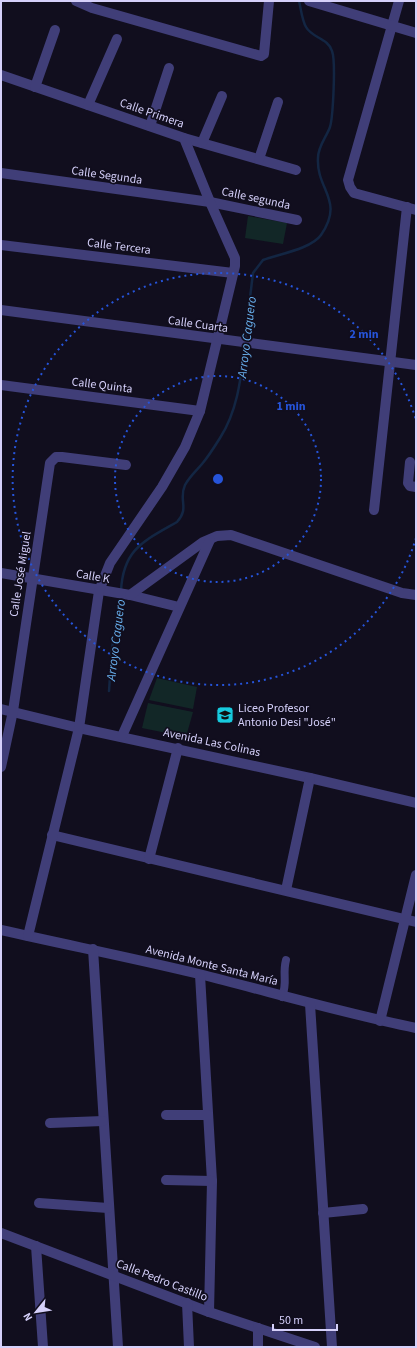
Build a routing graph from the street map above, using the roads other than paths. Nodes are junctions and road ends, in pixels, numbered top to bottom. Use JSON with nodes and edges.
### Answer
{"nodes":[{"id":1,"x":76,"y":1,"type":"edge"},
{"id":2,"x":270,"y":1,"type":"edge"},
{"id":3,"x":313,"y":1,"type":"edge"},
{"id":4,"x":399,"y":1,"type":"edge"},
{"id":5,"x":391,"y":25,"type":"junction"},
{"id":6,"x":55,"y":30,"type":"dead end"},
{"id":7,"x":416,"y":33,"type":"edge"},
{"id":8,"x":118,"y":40,"type":"dead end"},
{"id":9,"x":169,"y":68,"type":"dead end"},
{"id":10,"x":1,"y":75,"type":"edge"},
{"id":11,"x":35,"y":86,"type":"junction"},
{"id":12,"x":222,"y":96,"type":"dead end"},
{"id":13,"x":278,"y":102,"type":"dead end"},
{"id":14,"x":88,"y":104,"type":"junction"},
{"id":15,"x":150,"y":126,"type":"junction"},
{"id":16,"x":184,"y":138,"type":"junction"},
{"id":17,"x":202,"y":143,"type":"junction"},
{"id":18,"x":259,"y":159,"type":"junction"},
{"id":19,"x":296,"y":170,"type":"dead end"},
{"id":20,"x":1,"y":173,"type":"edge"},
{"id":21,"x":210,"y":202,"type":"junction"},
{"id":22,"x":412,"y":208,"type":"edge"},
{"id":23,"x":297,"y":220,"type":"dead end"},
{"id":24,"x":1,"y":245,"type":"edge"},
{"id":25,"x":233,"y":273,"type":"junction"},
{"id":26,"x":1,"y":310,"type":"edge"},
{"id":27,"x":216,"y":339,"type":"junction"},
{"id":28,"x":391,"y":362,"type":"junction"},
{"id":29,"x":416,"y":365,"type":"edge"},
{"id":30,"x":1,"y":385,"type":"edge"},
{"id":31,"x":200,"y":411,"type":"junction"},
{"id":32,"x":410,"y":462,"type":"dead end"},
{"id":33,"x":126,"y":465,"type":"dead end"},
{"id":34,"x":416,"y":487,"type":"edge"},
{"id":35,"x":374,"y":510,"type":"dead end"},
{"id":36,"x":210,"y":540,"type":"junction"},
{"id":37,"x":1,"y":573,"type":"edge"},
{"id":38,"x":31,"y":579,"type":"junction"},
{"id":39,"x":99,"y":591,"type":"junction"},
{"id":40,"x":127,"y":595,"type":"junction"},
{"id":41,"x":416,"y":595,"type":"edge"},
{"id":42,"x":180,"y":608,"type":"junction"},
{"id":43,"x":1,"y":709,"type":"edge"},
{"id":44,"x":13,"y":712,"type":"junction"},
{"id":45,"x":79,"y":728,"type":"junction"},
{"id":46,"x":122,"y":736,"type":"junction"},
{"id":47,"x":178,"y":748,"type":"junction"},
{"id":48,"x":1,"y":766,"type":"edge"},
{"id":49,"x":310,"y":778,"type":"junction"},
{"id":50,"x":416,"y":803,"type":"edge"},
{"id":51,"x":52,"y":835,"type":"junction"},
{"id":52,"x":149,"y":859,"type":"junction"},
{"id":53,"x":416,"y":875,"type":"edge"},
{"id":54,"x":286,"y":890,"type":"junction"},
{"id":55,"x":405,"y":920,"type":"junction"},
{"id":56,"x":416,"y":922,"type":"edge"},
{"id":57,"x":1,"y":930,"type":"edge"},
{"id":58,"x":28,"y":936,"type":"junction"},
{"id":59,"x":93,"y":949,"type":"junction"},
{"id":60,"x":286,"y":960,"type":"dead end"},
{"id":61,"x":200,"y":975,"type":"junction"},
{"id":62,"x":282,"y":997,"type":"junction"},
{"id":63,"x":310,"y":1004,"type":"junction"},
{"id":64,"x":380,"y":1021,"type":"junction"},
{"id":65,"x":416,"y":1028,"type":"edge"},
{"id":66,"x":208,"y":1115,"type":"junction"},
{"id":67,"x":166,"y":1116,"type":"dead end"},
{"id":68,"x":103,"y":1121,"type":"junction"},
{"id":69,"x":50,"y":1123,"type":"dead end"},
{"id":70,"x":166,"y":1180,"type":"dead end"},
{"id":71,"x":212,"y":1181,"type":"junction"},
{"id":72,"x":39,"y":1203,"type":"dead end"},
{"id":73,"x":108,"y":1208,"type":"junction"},
{"id":74,"x":363,"y":1209,"type":"dead end"},
{"id":75,"x":323,"y":1213,"type":"junction"},
{"id":76,"x":1,"y":1233,"type":"edge"},
{"id":77,"x":36,"y":1246,"type":"junction"},
{"id":78,"x":112,"y":1275,"type":"junction"},
{"id":79,"x":187,"y":1303,"type":"junction"},
{"id":80,"x":209,"y":1312,"type":"junction"},
{"id":81,"x":258,"y":1328,"type":"junction"},
{"id":82,"x":295,"y":1344,"type":"edge"},
{"id":83,"x":43,"y":1347,"type":"edge"},
{"id":84,"x":118,"y":1347,"type":"edge"},
{"id":85,"x":189,"y":1347,"type":"edge"},
{"id":86,"x":258,"y":1347,"type":"edge"},
{"id":87,"x":315,"y":1347,"type":"edge"},
{"id":88,"x":332,"y":1347,"type":"edge"}],
"edges":[{"from":1,"to":2,"type":"street"},
{"from":3,"to":5,"type":"street"},
{"from":4,"to":5,"type":"street"},
{"from":5,"to":7,"type":"street"},
{"from":5,"to":22,"type":"street"},
{"from":6,"to":11,"type":"street"},
{"from":8,"to":14,"type":"street"},
{"from":9,"to":15,"type":"street"},
{"from":10,"to":11,"type":"street","name":"Calle Primera"},
{"from":11,"to":14,"type":"street","name":"Calle Primera"},
{"from":12,"to":17,"type":"street"},
{"from":13,"to":18,"type":"street"},
{"from":14,"to":15,"type":"street","name":"Calle Primera"},
{"from":15,"to":16,"type":"street","name":"Calle Primera"},
{"from":16,"to":17,"type":"street","name":"Calle Primera"},
{"from":16,"to":21,"type":"street"},
{"from":17,"to":18,"type":"street","name":"Calle Primera"},
{"from":18,"to":19,"type":"street","name":"Calle Primera"},
{"from":20,"to":21,"type":"street","name":"Calle Segunda"},
{"from":21,"to":23,"type":"street","name":"Calle segunda"},
{"from":21,"to":25,"type":"street"},
{"from":22,"to":28,"type":"street"},
{"from":24,"to":25,"type":"street","name":"Calle Tercera"},
{"from":25,"to":27,"type":"street"},
{"from":26,"to":27,"type":"street","name":"Calle Cuarta"},
{"from":27,"to":28,"type":"street","name":"Calle Cuarta"},
{"from":27,"to":31,"type":"street"},
{"from":28,"to":29,"type":"street","name":"Calle Cuarta"},
{"from":28,"to":35,"type":"street"},
{"from":30,"to":31,"type":"street","name":"Calle Quinta"},
{"from":31,"to":39,"type":"street"},
{"from":32,"to":34,"type":"street"},
{"from":33,"to":38,"type":"street","name":"Calle José Miguel"},
{"from":36,"to":40,"type":"street"},
{"from":36,"to":41,"type":"street"},
{"from":36,"to":42,"type":"street"},
{"from":37,"to":38,"type":"street","name":"Calle K"},
{"from":38,"to":39,"type":"street","name":"Calle K"},
{"from":38,"to":44,"type":"street","name":"Calle José Miguel"},
{"from":39,"to":40,"type":"street","name":"Calle K"},
{"from":39,"to":45,"type":"street"},
{"from":40,"to":42,"type":"street","name":"Calle K"},
{"from":42,"to":46,"type":"street"},
{"from":43,"to":44,"type":"street","name":"Avenida Las Colinas"},
{"from":44,"to":45,"type":"street","name":"Avenida Las Colinas"},
{"from":44,"to":48,"type":"street","name":"Calle José Miguel"},
{"from":45,"to":46,"type":"street","name":"Avenida Las Colinas"},
{"from":45,"to":51,"type":"street"},
{"from":46,"to":47,"type":"street","name":"Avenida Las Colinas"},
{"from":47,"to":49,"type":"street","name":"Avenida Las Colinas"},
{"from":47,"to":52,"type":"street"},
{"from":49,"to":50,"type":"street","name":"Avenida Las Colinas"},
{"from":49,"to":54,"type":"street"},
{"from":51,"to":52,"type":"street"},
{"from":51,"to":58,"type":"street"},
{"from":52,"to":54,"type":"street"},
{"from":53,"to":55,"type":"street"},
{"from":54,"to":55,"type":"street"},
{"from":55,"to":56,"type":"street"},
{"from":55,"to":64,"type":"street"},
{"from":57,"to":58,"type":"street","name":"Avenida Monte Santa María"},
{"from":58,"to":59,"type":"street","name":"Avenida Monte Santa María"},
{"from":59,"to":61,"type":"street","name":"Avenida Monte Santa María"},
{"from":59,"to":68,"type":"street"},
{"from":60,"to":62,"type":"street"},
{"from":61,"to":62,"type":"street","name":"Avenida Monte Santa María"},
{"from":61,"to":66,"type":"street"},
{"from":62,"to":63,"type":"street","name":"Avenida Monte Santa María"},
{"from":63,"to":64,"type":"street","name":"Avenida Monte Santa María"},
{"from":63,"to":75,"type":"street"},
{"from":64,"to":65,"type":"street","name":"Avenida Monte Santa María"},
{"from":66,"to":67,"type":"street"},
{"from":66,"to":71,"type":"street"},
{"from":68,"to":69,"type":"street"},
{"from":68,"to":73,"type":"street"},
{"from":70,"to":71,"type":"street"},
{"from":71,"to":80,"type":"street"},
{"from":72,"to":73,"type":"street"},
{"from":73,"to":78,"type":"street"},
{"from":74,"to":75,"type":"street"},
{"from":75,"to":88,"type":"street"},
{"from":76,"to":77,"type":"street","name":"Calle Pedro Castillo"},
{"from":77,"to":78,"type":"street","name":"Calle Pedro Castillo"},
{"from":77,"to":83,"type":"street"},
{"from":78,"to":79,"type":"street","name":"Calle Pedro Castillo"},
{"from":78,"to":84,"type":"street"},
{"from":79,"to":80,"type":"street","name":"Calle Pedro Castillo"},
{"from":79,"to":85,"type":"street"},
{"from":80,"to":81,"type":"street","name":"Calle Pedro Castillo"},
{"from":81,"to":82,"type":"street","name":"Calle Pedro Castillo"},
{"from":81,"to":86,"type":"street"},
{"from":82,"to":87,"type":"street","name":"Calle Pedro Castillo"}]}
